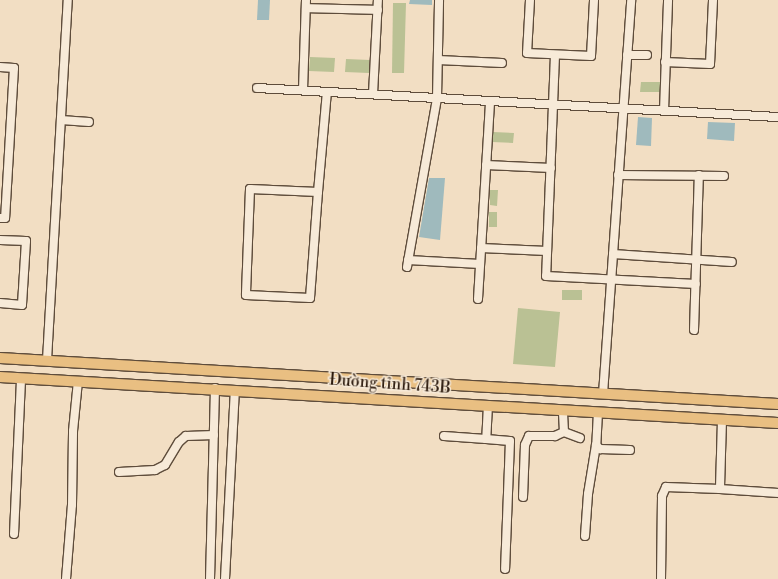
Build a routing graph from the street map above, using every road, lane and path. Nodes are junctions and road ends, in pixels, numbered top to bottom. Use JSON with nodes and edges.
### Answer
{"nodes":[{"id":1,"x":68,"y":0,"type":"edge"},
{"id":2,"x":378,"y":0,"type":"edge"},
{"id":3,"x":439,"y":0,"type":"edge"},
{"id":4,"x":530,"y":0,"type":"edge"},
{"id":5,"x":594,"y":0,"type":"edge"},
{"id":6,"x":631,"y":0,"type":"edge"},
{"id":7,"x":668,"y":0,"type":"edge"},
{"id":8,"x":712,"y":0,"type":"edge"},
{"id":9,"x":306,"y":4,"type":"edge"},
{"id":10,"x":378,"y":10,"type":"junction"},
{"id":11,"x":555,"y":54,"type":"junction"},
{"id":12,"x":627,"y":55,"type":"junction"},
{"id":13,"x":647,"y":55,"type":"dead end"},
{"id":14,"x":438,"y":60,"type":"junction"},
{"id":15,"x":665,"y":62,"type":"junction"},
{"id":16,"x":502,"y":63,"type":"dead end"},
{"id":17,"x":0,"y":67,"type":"edge"},
{"id":18,"x":257,"y":88,"type":"dead end"},
{"id":19,"x":303,"y":90,"type":"junction"},
{"id":20,"x":326,"y":92,"type":"junction"},
{"id":21,"x":373,"y":94,"type":"junction"},
{"id":22,"x":437,"y":98,"type":"junction"},
{"id":23,"x":490,"y":101,"type":"junction"},
{"id":24,"x":553,"y":105,"type":"junction"},
{"id":25,"x":623,"y":108,"type":"junction"},
{"id":26,"x":664,"y":111,"type":"junction"},
{"id":27,"x":778,"y":117,"type":"edge"},
{"id":28,"x":61,"y":120,"type":"junction"},
{"id":29,"x":89,"y":122,"type":"dead end"},
{"id":30,"x":486,"y":165,"type":"junction"},
{"id":31,"x":551,"y":168,"type":"junction"},
{"id":32,"x":618,"y":175,"type":"junction"},
{"id":33,"x":699,"y":176,"type":"junction"},
{"id":34,"x":724,"y":176,"type":"dead end"},
{"id":35,"x":318,"y":192,"type":"junction"},
{"id":36,"x":0,"y":218,"type":"edge"},
{"id":37,"x":0,"y":240,"type":"edge"},
{"id":38,"x":481,"y":248,"type":"junction"},
{"id":39,"x":547,"y":251,"type":"junction"},
{"id":40,"x":613,"y":254,"type":"junction"},
{"id":41,"x":696,"y":260,"type":"junction"},
{"id":42,"x":732,"y":262,"type":"dead end"},
{"id":43,"x":480,"y":264,"type":"junction"},
{"id":44,"x":611,"y":279,"type":"junction"},
{"id":45,"x":696,"y":284,"type":"junction"},
{"id":46,"x":478,"y":299,"type":"dead end"},
{"id":47,"x":0,"y":303,"type":"edge"},
{"id":48,"x":694,"y":330,"type":"dead end"},
{"id":49,"x":0,"y":358,"type":"edge"},
{"id":50,"x":47,"y":360,"type":"junction"},
{"id":51,"x":0,"y":377,"type":"edge"},
{"id":52,"x":21,"y":378,"type":"junction"},
{"id":53,"x":78,"y":381,"type":"junction"},
{"id":54,"x":215,"y":388,"type":"junction"},
{"id":55,"x":235,"y":390,"type":"junction"},
{"id":56,"x":603,"y":394,"type":"junction"},
{"id":57,"x":778,"y":404,"type":"edge"},
{"id":58,"x":488,"y":405,"type":"junction"},
{"id":59,"x":563,"y":410,"type":"junction"},
{"id":60,"x":600,"y":412,"type":"junction"},
{"id":61,"x":722,"y":420,"type":"junction"},
{"id":62,"x":778,"y":423,"type":"edge"},
{"id":63,"x":564,"y":432,"type":"junction"},
{"id":64,"x":214,"y":435,"type":"junction"},
{"id":65,"x":444,"y":436,"type":"dead end"},
{"id":66,"x":580,"y":438,"type":"dead end"},
{"id":67,"x":486,"y":439,"type":"junction"},
{"id":68,"x":596,"y":445,"type":"junction"},
{"id":69,"x":630,"y":450,"type":"dead end"},
{"id":70,"x":118,"y":472,"type":"dead end"},
{"id":71,"x":720,"y":489,"type":"junction"},
{"id":72,"x":778,"y":493,"type":"edge"},
{"id":73,"x":523,"y":497,"type":"dead end"},
{"id":74,"x":14,"y":534,"type":"dead end"},
{"id":75,"x":585,"y":536,"type":"dead end"},
{"id":76,"x":505,"y":569,"type":"dead end"},
{"id":77,"x":66,"y":579,"type":"edge"},
{"id":78,"x":210,"y":579,"type":"edge"},
{"id":79,"x":225,"y":579,"type":"edge"},
{"id":80,"x":660,"y":579,"type":"edge"}],
"edges":[{"from":1,"to":28,"type":"street"},
{"from":2,"to":10,"type":"street"},
{"from":3,"to":14,"type":"street"},
{"from":4,"to":11,"type":"street"},
{"from":5,"to":11,"type":"street"},
{"from":6,"to":12,"type":"street"},
{"from":7,"to":15,"type":"street"},
{"from":8,"to":15,"type":"street"},
{"from":9,"to":10,"type":"street"},
{"from":9,"to":19,"type":"street"},
{"from":10,"to":21,"type":"street"},
{"from":11,"to":24,"type":"street"},
{"from":12,"to":13,"type":"street"},
{"from":12,"to":25,"type":"street"},
{"from":14,"to":16,"type":"street"},
{"from":14,"to":22,"type":"street"},
{"from":15,"to":26,"type":"street"},
{"from":17,"to":36,"type":"street"},
{"from":18,"to":19,"type":"street"},
{"from":19,"to":20,"type":"street"},
{"from":20,"to":21,"type":"street"},
{"from":20,"to":35,"type":"street"},
{"from":21,"to":22,"type":"street"},
{"from":22,"to":23,"type":"street"},
{"from":22,"to":43,"type":"street"},
{"from":23,"to":24,"type":"street"},
{"from":23,"to":30,"type":"street"},
{"from":24,"to":25,"type":"street"},
{"from":24,"to":31,"type":"street"},
{"from":25,"to":26,"type":"street"},
{"from":25,"to":32,"type":"street"},
{"from":26,"to":27,"type":"street"},
{"from":28,"to":29,"type":"street"},
{"from":28,"to":50,"type":"street"},
{"from":30,"to":31,"type":"street"},
{"from":30,"to":38,"type":"street"},
{"from":31,"to":39,"type":"street"},
{"from":32,"to":33,"type":"street"},
{"from":32,"to":40,"type":"street"},
{"from":33,"to":34,"type":"street"},
{"from":33,"to":41,"type":"street"},
{"from":35,"to":35,"type":"street"},
{"from":37,"to":47,"type":"street"},
{"from":38,"to":39,"type":"street"},
{"from":38,"to":43,"type":"street"},
{"from":39,"to":44,"type":"street"},
{"from":40,"to":41,"type":"street"},
{"from":40,"to":44,"type":"street"},
{"from":41,"to":42,"type":"street"},
{"from":41,"to":45,"type":"street"},
{"from":43,"to":46,"type":"street"},
{"from":44,"to":45,"type":"street"},
{"from":44,"to":56,"type":"street"},
{"from":45,"to":48,"type":"street"},
{"from":49,"to":50,"type":"main road","name":"Đường tỉnh 743B"},
{"from":50,"to":56,"type":"main road","name":"Đường tỉnh 743B"},
{"from":51,"to":52,"type":"main road","name":"Đường tỉnh 743B"},
{"from":52,"to":53,"type":"main road","name":"Đường tỉnh 743B"},
{"from":52,"to":74,"type":"street"},
{"from":53,"to":54,"type":"main road","name":"Đường tỉnh 743B"},
{"from":53,"to":77,"type":"street"},
{"from":54,"to":55,"type":"main road","name":"Đường tỉnh 743B"},
{"from":54,"to":64,"type":"street"},
{"from":55,"to":58,"type":"main road","name":"Đường tỉnh 743B"},
{"from":55,"to":79,"type":"street"},
{"from":56,"to":57,"type":"main road","name":"Đường tỉnh 743B"},
{"from":56,"to":60,"type":"main road"},
{"from":58,"to":59,"type":"main road","name":"Đường tỉnh 743B"},
{"from":58,"to":67,"type":"street"},
{"from":59,"to":60,"type":"main road","name":"Đường tỉnh 743B"},
{"from":59,"to":63,"type":"street"},
{"from":60,"to":61,"type":"main road","name":"Đường tỉnh 743B"},
{"from":60,"to":68,"type":"street"},
{"from":61,"to":62,"type":"main road","name":"Đường tỉnh 743B"},
{"from":61,"to":71,"type":"street"},
{"from":63,"to":66,"type":"street"},
{"from":63,"to":73,"type":"street"},
{"from":64,"to":70,"type":"street"},
{"from":64,"to":78,"type":"street"},
{"from":65,"to":67,"type":"street"},
{"from":67,"to":76,"type":"street"},
{"from":68,"to":69,"type":"street"},
{"from":68,"to":75,"type":"street"},
{"from":71,"to":72,"type":"street"},
{"from":71,"to":80,"type":"street"}]}
